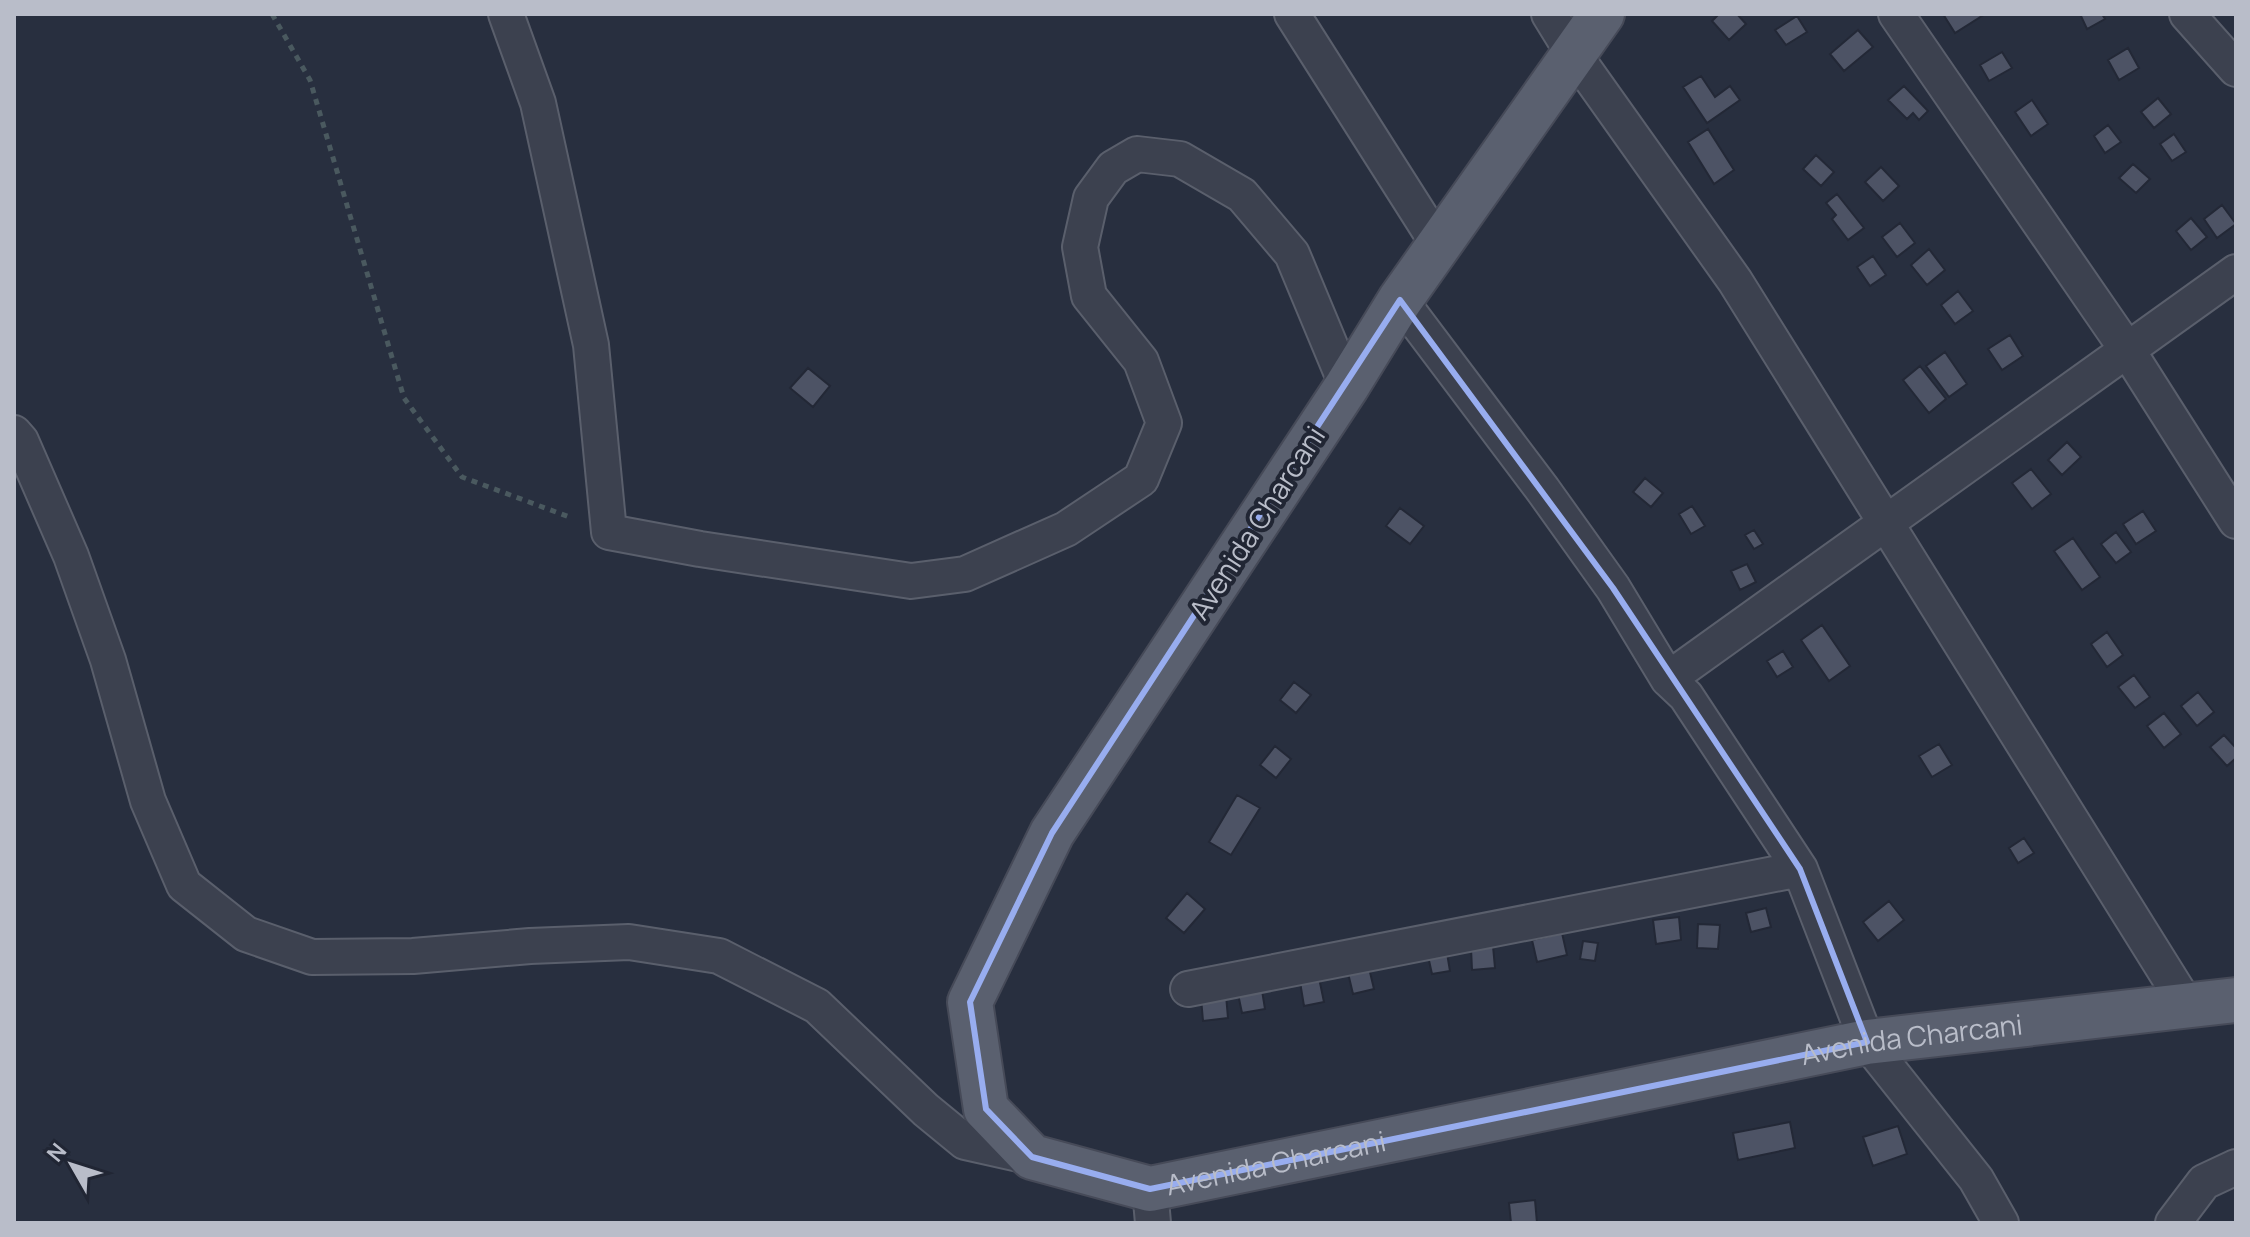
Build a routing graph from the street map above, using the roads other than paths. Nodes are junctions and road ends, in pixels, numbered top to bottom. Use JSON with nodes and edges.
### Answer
{"nodes":[{"id":1,"x":506,"y":14,"type":"edge"},
{"id":2,"x":1292,"y":14,"type":"edge"},
{"id":3,"x":1549,"y":14,"type":"edge"},
{"id":4,"x":1602,"y":14,"type":"edge"},
{"id":5,"x":1896,"y":14,"type":"edge"},
{"id":6,"x":2187,"y":14,"type":"edge"},
{"id":7,"x":1573,"y":53,"type":"junction"},
{"id":8,"x":2236,"y":69,"type":"edge"},
{"id":9,"x":1438,"y":244,"type":"junction"},
{"id":10,"x":2236,"y":272,"type":"edge"},
{"id":11,"x":1400,"y":300,"type":"junction"},
{"id":12,"x":2128,"y":351,"type":"junction"},
{"id":13,"x":1347,"y":386,"type":"junction"},
{"id":14,"x":14,"y":433,"type":"edge"},
{"id":15,"x":2236,"y":521,"type":"edge"},
{"id":16,"x":1886,"y":522,"type":"junction"},
{"id":17,"x":1668,"y":679,"type":"junction"},
{"id":18,"x":1800,"y":869,"type":"junction"},
{"id":19,"x":1188,"y":989,"type":"dead end"},
{"id":20,"x":2236,"y":1000,"type":"edge"},
{"id":21,"x":2187,"y":1006,"type":"junction"},
{"id":22,"x":1867,"y":1042,"type":"junction"},
{"id":23,"x":1032,"y":1157,"type":"junction"},
{"id":24,"x":2236,"y":1167,"type":"edge"},
{"id":25,"x":1151,"y":1206,"type":"edge"},
{"id":26,"x":2001,"y":1223,"type":"edge"},
{"id":27,"x":2173,"y":1223,"type":"edge"}],
"edges":[{"from":1,"to":13,"type":"street"},
{"from":2,"to":9,"type":"street"},
{"from":3,"to":7,"type":"street"},
{"from":4,"to":7,"type":"main road","name":"Avenida Charcani"},
{"from":5,"to":12,"type":"street"},
{"from":6,"to":8,"type":"street"},
{"from":7,"to":9,"type":"main road","name":"Avenida Charcani"},
{"from":7,"to":16,"type":"street"},
{"from":9,"to":11,"type":"main road","name":"Avenida Charcani"},
{"from":10,"to":12,"type":"street"},
{"from":11,"to":13,"type":"main road","name":"Avenida Charcani"},
{"from":11,"to":17,"type":"street"},
{"from":12,"to":15,"type":"street"},
{"from":12,"to":16,"type":"street"},
{"from":13,"to":23,"type":"main road","name":"Avenida Charcani"},
{"from":14,"to":23,"type":"street"},
{"from":16,"to":17,"type":"street"},
{"from":16,"to":21,"type":"street"},
{"from":17,"to":18,"type":"street"},
{"from":18,"to":19,"type":"street"},
{"from":18,"to":22,"type":"street"},
{"from":20,"to":21,"type":"main road","name":"Avenida Charcani"},
{"from":21,"to":22,"type":"main road","name":"Avenida Charcani"},
{"from":22,"to":25,"type":"main road","name":"Avenida Charcani"},
{"from":22,"to":26,"type":"street"},
{"from":23,"to":25,"type":"main road","name":"Avenida Charcani"},
{"from":24,"to":27,"type":"street"}]}
